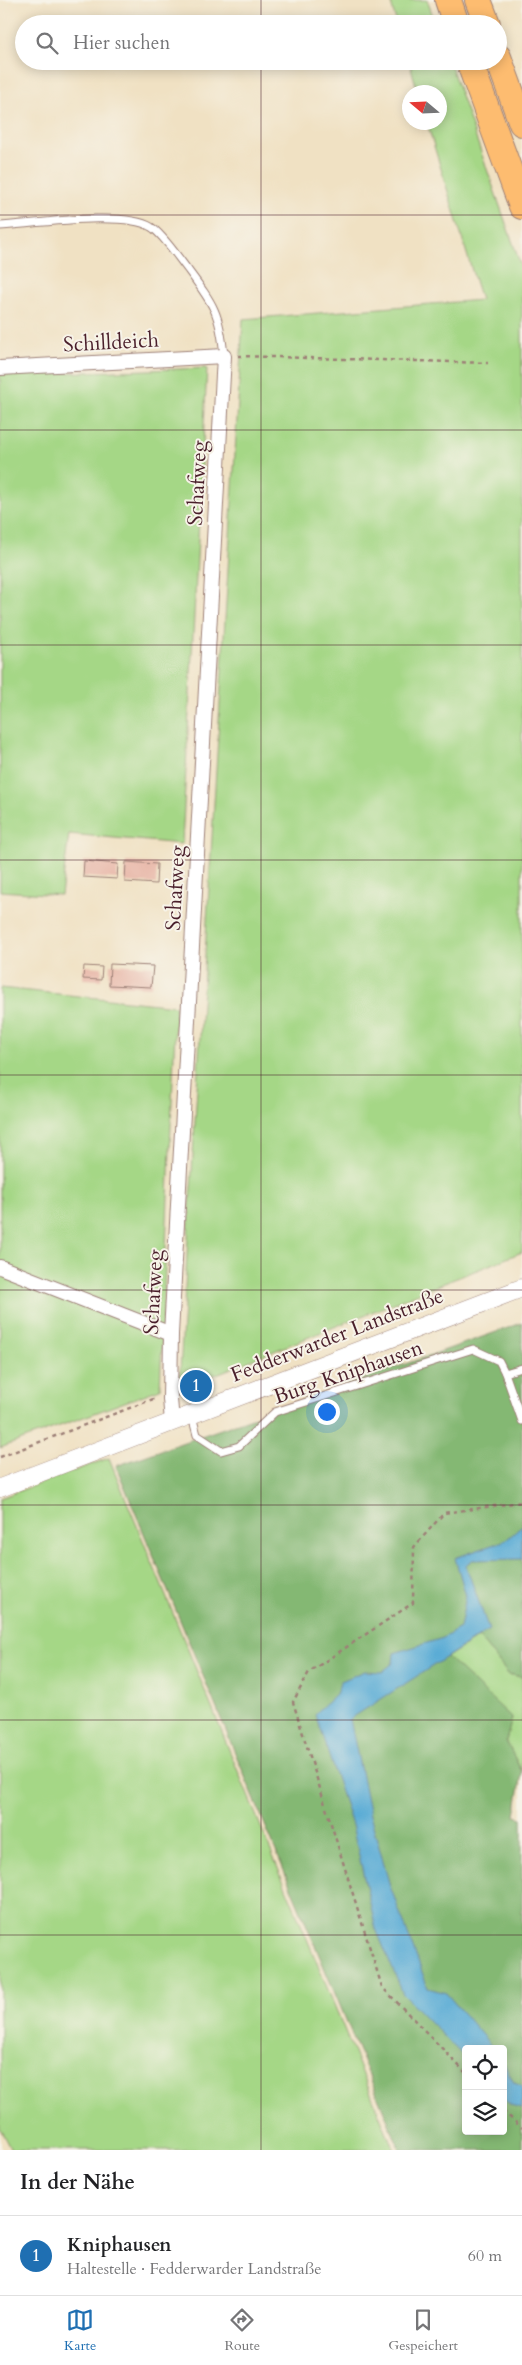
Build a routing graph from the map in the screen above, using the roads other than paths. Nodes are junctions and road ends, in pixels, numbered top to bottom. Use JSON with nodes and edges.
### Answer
{"nodes":[{"id":1,"x":448,"y":0,"type":"edge"},
{"id":2,"x":478,"y":0,"type":"edge"},
{"id":3,"x":453,"y":15,"type":"edge"},
{"id":4,"x":484,"y":15,"type":"edge"},
{"id":5,"x":472,"y":70,"type":"edge"},
{"id":6,"x":503,"y":70,"type":"edge"},
{"id":7,"x":522,"y":123,"type":"edge"},
{"id":8,"x":522,"y":206,"type":"edge"},
{"id":9,"x":0,"y":226,"type":"edge"},
{"id":10,"x":224,"y":356,"type":"junction"},
{"id":11,"x":0,"y":368,"type":"edge"},
{"id":12,"x":0,"y":1267,"type":"edge"},
{"id":13,"x":522,"y":1288,"type":"edge"},
{"id":14,"x":171,"y":1334,"type":"junction"},
{"id":15,"x":522,"y":1368,"type":"edge"},
{"id":16,"x":505,"y":1373,"type":"junction"},
{"id":17,"x":192,"y":1415,"type":"junction"},
{"id":18,"x":172,"y":1422,"type":"junction"},
{"id":19,"x":522,"y":1422,"type":"edge"},
{"id":20,"x":0,"y":1488,"type":"edge"}],
"edges":[{"from":1,"to":3,"type":"highway"},
{"from":2,"to":4,"type":"highway"},
{"from":5,"to":8,"type":"highway"},
{"from":6,"to":7,"type":"highway"},
{"from":9,"to":10,"type":"lane"},
{"from":10,"to":11,"type":"street","name":"Schilldeich"},
{"from":10,"to":14,"type":"street","name":"Schafweg"},
{"from":12,"to":14,"type":"street"},
{"from":13,"to":17,"type":"street","name":"Fedderwarder Landstraße"},
{"from":14,"to":18,"type":"street","name":"Schafweg"},
{"from":15,"to":16,"type":"lane"},
{"from":16,"to":17,"type":"lane","name":"Burg Kniphausen"},
{"from":16,"to":19,"type":"lane","name":"Burg Kniphausen"},
{"from":17,"to":18,"type":"street","name":"Fedderwarder Landstraße"},
{"from":18,"to":20,"type":"street","name":"Fedderwarder Landstraße"}]}
